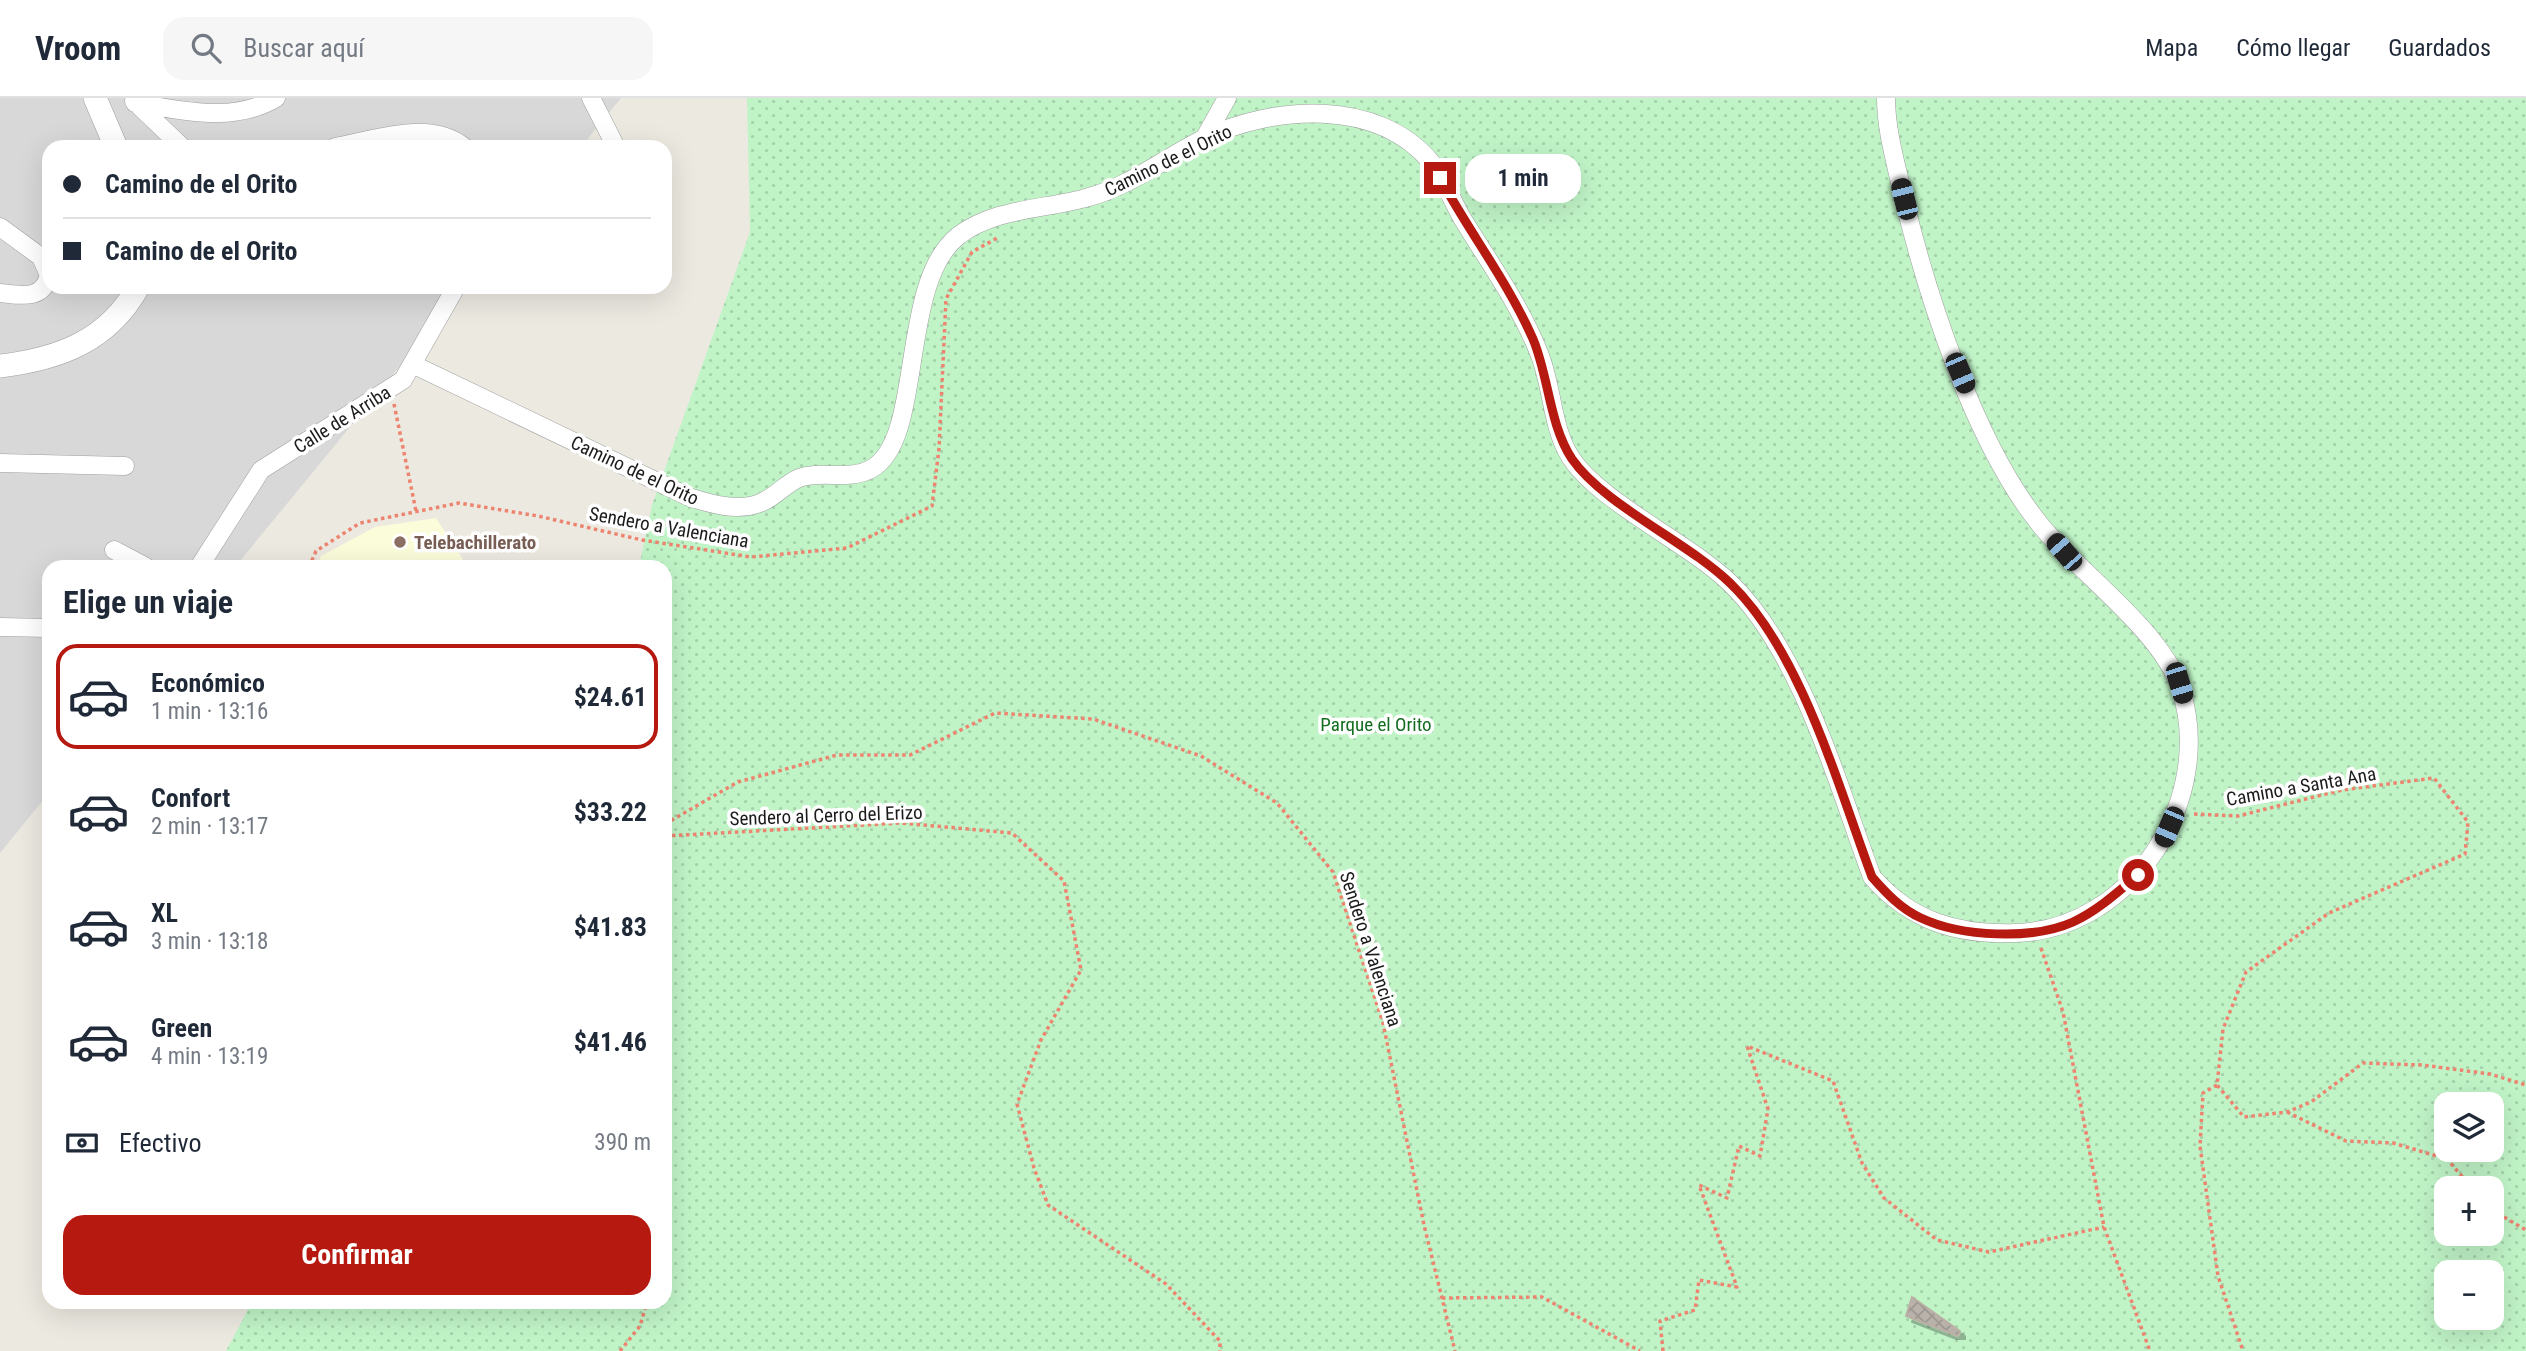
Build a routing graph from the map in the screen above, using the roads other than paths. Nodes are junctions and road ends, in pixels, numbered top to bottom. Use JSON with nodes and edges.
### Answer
{"nodes":[{"id":1,"x":95,"y":98,"type":"edge"},
{"id":2,"x":276,"y":98,"type":"edge"},
{"id":3,"x":591,"y":98,"type":"edge"},
{"id":4,"x":1227,"y":98,"type":"edge"},
{"id":5,"x":1886,"y":98,"type":"edge"},
{"id":6,"x":132,"y":100,"type":"edge"},
{"id":7,"x":1203,"y":139,"type":"junction"},
{"id":8,"x":113,"y":140,"type":"edge"},
{"id":9,"x":175,"y":140,"type":"edge"},
{"id":10,"x":374,"y":140,"type":"edge"},
{"id":11,"x":453,"y":140,"type":"edge"},
{"id":12,"x":612,"y":140,"type":"edge"},
{"id":13,"x":0,"y":227,"type":"edge"},
{"id":14,"x":42,"y":259,"type":"edge"},
{"id":15,"x":42,"y":288,"type":"edge"},
{"id":16,"x":0,"y":293,"type":"edge"},
{"id":17,"x":134,"y":294,"type":"edge"},
{"id":18,"x":452,"y":294,"type":"edge"},
{"id":19,"x":412,"y":364,"type":"junction"},
{"id":20,"x":0,"y":366,"type":"edge"},
{"id":21,"x":0,"y":463,"type":"edge"},
{"id":22,"x":125,"y":466,"type":"dead end"},
{"id":23,"x":114,"y":550,"type":"dead end"},
{"id":24,"x":133,"y":560,"type":"edge"},
{"id":25,"x":203,"y":560,"type":"edge"},
{"id":26,"x":0,"y":627,"type":"edge"},
{"id":27,"x":42,"y":628,"type":"edge"}],
"edges":[{"from":1,"to":8,"type":"street"},
{"from":2,"to":6,"type":"street"},
{"from":3,"to":12,"type":"street"},
{"from":4,"to":7,"type":"street"},
{"from":5,"to":7,"type":"street","name":"Camino de el Orito"},
{"from":6,"to":9,"type":"street"},
{"from":7,"to":19,"type":"street","name":"Camino de el Orito"},
{"from":10,"to":11,"type":"street"},
{"from":13,"to":14,"type":"street"},
{"from":15,"to":16,"type":"street"},
{"from":17,"to":20,"type":"street"},
{"from":18,"to":19,"type":"street","name":"Calle de Arriba"},
{"from":19,"to":25,"type":"street","name":"Calle de Arriba"},
{"from":21,"to":22,"type":"street"},
{"from":23,"to":24,"type":"street"},
{"from":26,"to":27,"type":"street"}]}
